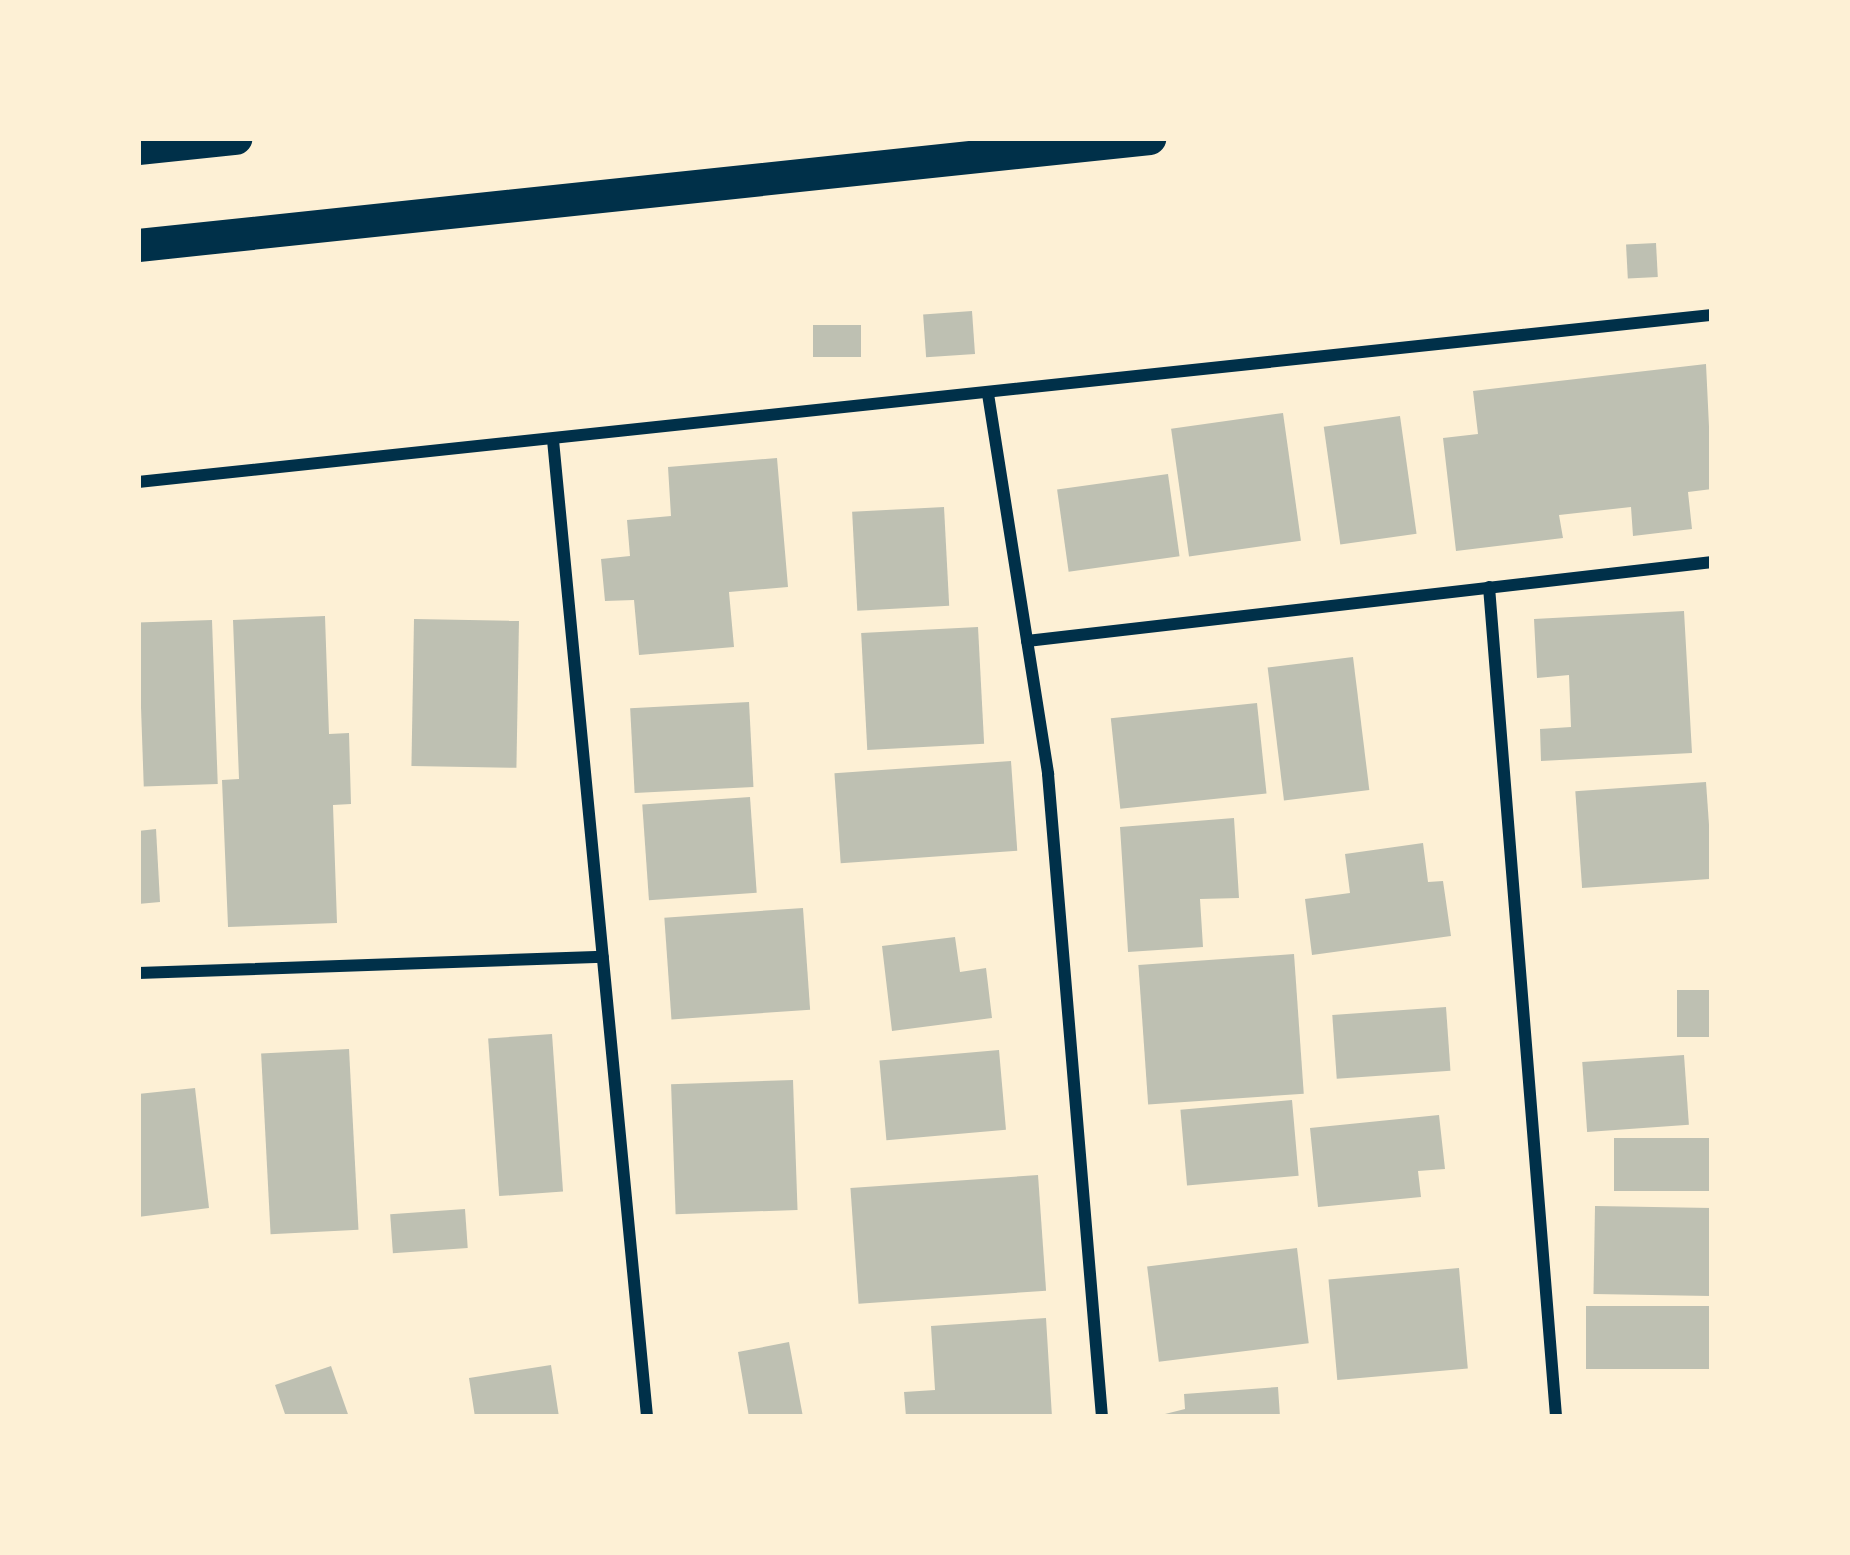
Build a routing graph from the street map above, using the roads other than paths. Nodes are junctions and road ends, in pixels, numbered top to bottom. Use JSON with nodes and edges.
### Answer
{"nodes":[{"id":1,"x":236,"y":138,"type":"edge"},
{"id":2,"x":1148,"y":138,"type":"edge"},
{"id":3,"x":138,"y":148,"type":"edge"},
{"id":4,"x":138,"y":245,"type":"edge"},
{"id":5,"x":1712,"y":315,"type":"edge"},
{"id":6,"x":988,"y":394,"type":"junction"},
{"id":7,"x":554,"y":440,"type":"junction"},
{"id":8,"x":138,"y":482,"type":"edge"},
{"id":9,"x":1712,"y":562,"type":"edge"},
{"id":10,"x":1489,"y":587,"type":"junction"},
{"id":11,"x":1027,"y":640,"type":"junction"},
{"id":12,"x":603,"y":957,"type":"junction"},
{"id":13,"x":138,"y":973,"type":"edge"},
{"id":14,"x":647,"y":1417,"type":"edge"},
{"id":15,"x":1102,"y":1417,"type":"edge"},
{"id":16,"x":1556,"y":1417,"type":"edge"}],
"edges":[{"from":1,"to":3,"type":"highway"},
{"from":2,"to":4,"type":"highway"},
{"from":5,"to":6,"type":"street"},
{"from":6,"to":7,"type":"street"},
{"from":6,"to":11,"type":"street"},
{"from":7,"to":8,"type":"street"},
{"from":7,"to":12,"type":"street"},
{"from":9,"to":10,"type":"street"},
{"from":10,"to":11,"type":"street"},
{"from":10,"to":16,"type":"street"},
{"from":11,"to":15,"type":"street"},
{"from":12,"to":13,"type":"street"},
{"from":12,"to":14,"type":"street"}]}
